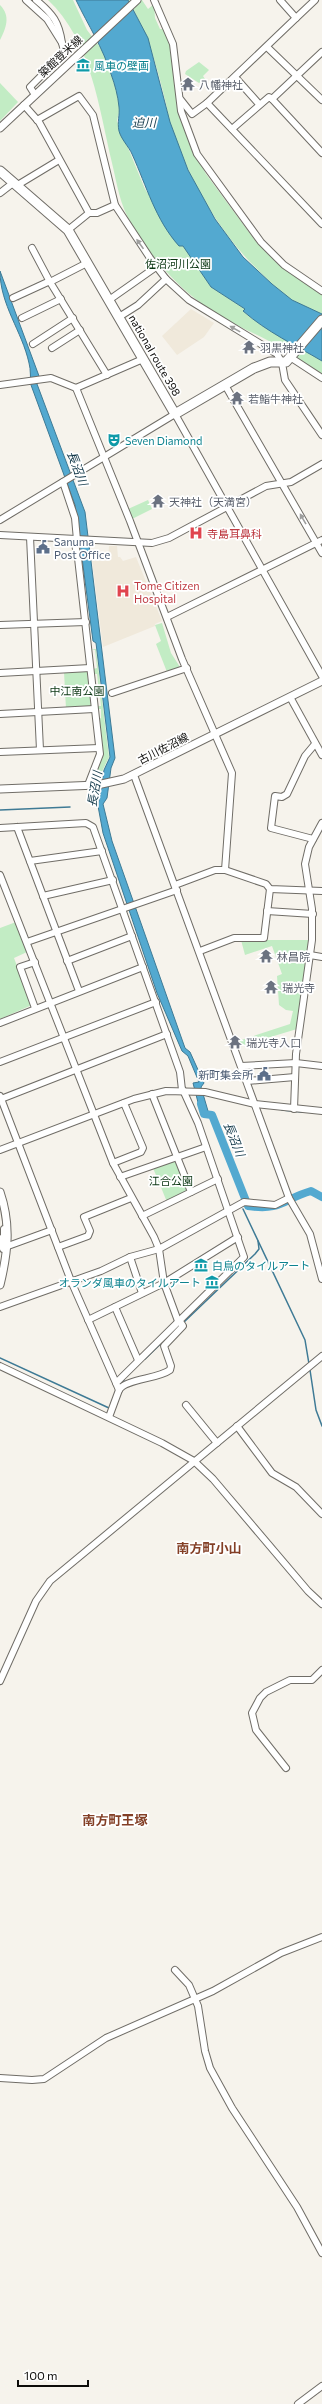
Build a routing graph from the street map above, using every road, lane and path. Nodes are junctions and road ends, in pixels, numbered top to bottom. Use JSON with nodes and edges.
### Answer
{"nodes":[{"id":1,"x":26,"y":0,"type":"edge"},
{"id":2,"x":36,"y":0,"type":"edge"},
{"id":3,"x":137,"y":0,"type":"edge"},
{"id":4,"x":154,"y":0,"type":"edge"},
{"id":5,"x":280,"y":0,"type":"edge"},
{"id":6,"x":315,"y":0,"type":"edge"},
{"id":7,"x":296,"y":18,"type":"junction"},
{"id":8,"x":62,"y":44,"type":"junction"},
{"id":9,"x":267,"y":47,"type":"junction"},
{"id":10,"x":322,"y":52,"type":"edge"},
{"id":11,"x":297,"y":75,"type":"junction"},
{"id":12,"x":235,"y":76,"type":"junction"},
{"id":13,"x":178,"y":94,"type":"junction"},
{"id":14,"x":35,"y":95,"type":"junction"},
{"id":15,"x":272,"y":99,"type":"junction"},
{"id":16,"x":322,"y":100,"type":"edge"},
{"id":17,"x":207,"y":103,"type":"junction"},
{"id":18,"x":259,"y":104,"type":"junction"},
{"id":19,"x":24,"y":105,"type":"junction"},
{"id":20,"x":192,"y":114,"type":"junction"},
{"id":21,"x":37,"y":120,"type":"junction"},
{"id":22,"x":0,"y":128,"type":"edge"},
{"id":23,"x":232,"y":129,"type":"junction"},
{"id":24,"x":188,"y":133,"type":"junction"},
{"id":25,"x":322,"y":153,"type":"edge"},
{"id":26,"x":59,"y":160,"type":"junction"},
{"id":27,"x":0,"y":172,"type":"edge"},
{"id":28,"x":15,"y":184,"type":"junction"},
{"id":29,"x":0,"y":192,"type":"edge"},
{"id":30,"x":115,"y":206,"type":"junction"},
{"id":31,"x":89,"y":214,"type":"junction"},
{"id":32,"x":322,"y":224,"type":"edge"},
{"id":33,"x":68,"y":230,"type":"junction"},
{"id":34,"x":32,"y":248,"type":"dead end"},
{"id":35,"x":87,"y":263,"type":"junction"},
{"id":36,"x":156,"y":267,"type":"junction"},
{"id":37,"x":166,"y":279,"type":"junction"},
{"id":38,"x":50,"y":281,"type":"junction"},
{"id":39,"x":322,"y":291,"type":"edge"},
{"id":40,"x":13,"y":298,"type":"dead end"},
{"id":41,"x":61,"y":300,"type":"junction"},
{"id":42,"x":109,"y":300,"type":"junction"},
{"id":43,"x":22,"y":318,"type":"dead end"},
{"id":44,"x":72,"y":318,"type":"junction"},
{"id":45,"x":119,"y":318,"type":"junction"},
{"id":46,"x":322,"y":320,"type":"edge"},
{"id":47,"x":80,"y":330,"type":"junction"},
{"id":48,"x":33,"y":344,"type":"dead end"},
{"id":49,"x":52,"y":348,"type":"dead end"},
{"id":50,"x":292,"y":356,"type":"junction"},
{"id":51,"x":144,"y":359,"type":"junction"},
{"id":52,"x":280,"y":360,"type":"junction"},
{"id":53,"x":107,"y":375,"type":"junction"},
{"id":54,"x":322,"y":378,"type":"edge"},
{"id":55,"x":0,"y":385,"type":"edge"},
{"id":56,"x":225,"y":385,"type":"junction"},
{"id":57,"x":76,"y":388,"type":"junction"},
{"id":58,"x":175,"y":414,"type":"junction"},
{"id":59,"x":322,"y":435,"type":"edge"},
{"id":60,"x":105,"y":458,"type":"junction"},
{"id":61,"x":322,"y":464,"type":"edge"},
{"id":62,"x":64,"y":481,"type":"junction"},
{"id":63,"x":282,"y":483,"type":"junction"},
{"id":64,"x":226,"y":507,"type":"junction"},
{"id":65,"x":0,"y":520,"type":"edge"},
{"id":66,"x":0,"y":535,"type":"edge"},
{"id":67,"x":30,"y":537,"type":"junction"},
{"id":68,"x":76,"y":540,"type":"junction"},
{"id":69,"x":319,"y":541,"type":"edge"},
{"id":70,"x":138,"y":544,"type":"junction"},
{"id":71,"x":322,"y":553,"type":"edge"},
{"id":72,"x":261,"y":570,"type":"junction"},
{"id":73,"x":167,"y":617,"type":"junction"},
{"id":74,"x":86,"y":622,"type":"junction"},
{"id":75,"x":34,"y":624,"type":"junction"},
{"id":76,"x":0,"y":625,"type":"edge"},
{"id":77,"x":90,"y":668,"type":"junction"},
{"id":78,"x":187,"y":668,"type":"junction"},
{"id":79,"x":36,"y":671,"type":"junction"},
{"id":80,"x":0,"y":673,"type":"edge"},
{"id":81,"x":322,"y":676,"type":"edge"},
{"id":82,"x":322,"y":681,"type":"edge"},
{"id":83,"x":112,"y":693,"type":"dead end"},
{"id":84,"x":290,"y":697,"type":"junction"},
{"id":85,"x":94,"y":709,"type":"junction"},
{"id":86,"x":38,"y":712,"type":"junction"},
{"id":87,"x":0,"y":714,"type":"edge"},
{"id":88,"x":214,"y":734,"type":"junction"},
{"id":89,"x":315,"y":744,"type":"junction"},
{"id":90,"x":100,"y":748,"type":"junction"},
{"id":91,"x":40,"y":750,"type":"junction"},
{"id":92,"x":0,"y":752,"type":"edge"},
{"id":93,"x":322,"y":755,"type":"edge"},
{"id":94,"x":134,"y":775,"type":"junction"},
{"id":95,"x":88,"y":785,"type":"junction"},
{"id":96,"x":0,"y":789,"type":"edge"},
{"id":97,"x":322,"y":823,"type":"edge"},
{"id":98,"x":17,"y":827,"type":"junction"},
{"id":99,"x":0,"y":828,"type":"edge"},
{"id":100,"x":313,"y":839,"type":"junction"},
{"id":101,"x":102,"y":852,"type":"junction"},
{"id":102,"x":30,"y":861,"type":"junction"},
{"id":103,"x":225,"y":870,"type":"junction"},
{"id":104,"x":0,"y":875,"type":"edge"},
{"id":105,"x":112,"y":880,"type":"junction"},
{"id":106,"x":176,"y":887,"type":"junction"},
{"id":107,"x":270,"y":889,"type":"junction"},
{"id":108,"x":322,"y":890,"type":"edge"},
{"id":109,"x":7,"y":892,"type":"junction"},
{"id":110,"x":308,"y":892,"type":"junction"},
{"id":111,"x":0,"y":893,"type":"edge"},
{"id":112,"x":43,"y":896,"type":"junction"},
{"id":113,"x":125,"y":908,"type":"junction"},
{"id":114,"x":267,"y":911,"type":"junction"},
{"id":115,"x":313,"y":914,"type":"junction"},
{"id":116,"x":55,"y":930,"type":"junction"},
{"id":117,"x":132,"y":936,"type":"junction"},
{"id":118,"x":27,"y":942,"type":"junction"},
{"id":119,"x":200,"y":951,"type":"junction"},
{"id":120,"x":310,"y":955,"type":"junction"},
{"id":121,"x":322,"y":957,"type":"edge"},
{"id":122,"x":67,"y":961,"type":"junction"},
{"id":123,"x":34,"y":962,"type":"junction"},
{"id":124,"x":143,"y":967,"type":"junction"},
{"id":125,"x":79,"y":991,"type":"junction"},
{"id":126,"x":50,"y":1002,"type":"junction"},
{"id":127,"x":156,"y":1002,"type":"junction"},
{"id":128,"x":35,"y":1008,"type":"junction"},
{"id":129,"x":0,"y":1023,"type":"edge"},
{"id":130,"x":167,"y":1034,"type":"junction"},
{"id":131,"x":63,"y":1038,"type":"junction"},
{"id":132,"x":0,"y":1062,"type":"edge"},
{"id":133,"x":296,"y":1063,"type":"junction"},
{"id":134,"x":242,"y":1066,"type":"junction"},
{"id":135,"x":322,"y":1066,"type":"edge"},
{"id":136,"x":76,"y":1071,"type":"junction"},
{"id":137,"x":295,"y":1077,"type":"junction"},
{"id":138,"x":247,"y":1081,"type":"junction"},
{"id":139,"x":184,"y":1090,"type":"junction"},
{"id":140,"x":152,"y":1094,"type":"junction"},
{"id":141,"x":1,"y":1098,"type":"edge"},
{"id":142,"x":124,"y":1103,"type":"junction"},
{"id":143,"x":255,"y":1104,"type":"junction"},
{"id":144,"x":294,"y":1109,"type":"junction"},
{"id":145,"x":322,"y":1111,"type":"edge"},
{"id":146,"x":93,"y":1116,"type":"junction"},
{"id":147,"x":18,"y":1143,"type":"junction"},
{"id":148,"x":206,"y":1147,"type":"junction"},
{"id":149,"x":0,"y":1150,"type":"edge"},
{"id":150,"x":177,"y":1157,"type":"junction"},
{"id":151,"x":113,"y":1163,"type":"junction"},
{"id":152,"x":120,"y":1178,"type":"junction"},
{"id":153,"x":218,"y":1179,"type":"junction"},
{"id":154,"x":191,"y":1192,"type":"junction"},
{"id":155,"x":1,"y":1195,"type":"edge"},
{"id":156,"x":131,"y":1198,"type":"junction"},
{"id":157,"x":290,"y":1200,"type":"junction"},
{"id":158,"x":229,"y":1210,"type":"junction"},
{"id":159,"x":142,"y":1216,"type":"junction"},
{"id":160,"x":52,"y":1230,"type":"junction"},
{"id":161,"x":238,"y":1237,"type":"junction"},
{"id":162,"x":8,"y":1246,"type":"junction"},
{"id":163,"x":58,"y":1248,"type":"junction"},
{"id":164,"x":158,"y":1249,"type":"junction"},
{"id":165,"x":130,"y":1257,"type":"junction"},
{"id":166,"x":322,"y":1279,"type":"edge"},
{"id":167,"x":70,"y":1281,"type":"junction"},
{"id":168,"x":164,"y":1282,"type":"junction"},
{"id":169,"x":0,"y":1285,"type":"edge"},
{"id":170,"x":142,"y":1293,"type":"junction"},
{"id":171,"x":115,"y":1306,"type":"junction"},
{"id":172,"x":0,"y":1307,"type":"edge"},
{"id":173,"x":88,"y":1320,"type":"junction"},
{"id":174,"x":180,"y":1322,"type":"junction"},
{"id":175,"x":322,"y":1356,"type":"edge"},
{"id":176,"x":138,"y":1360,"type":"junction"},
{"id":177,"x":0,"y":1366,"type":"edge"},
{"id":178,"x":118,"y":1387,"type":"junction"},
{"id":179,"x":186,"y":1405,"type":"dead end"},
{"id":180,"x":109,"y":1417,"type":"junction"},
{"id":181,"x":236,"y":1426,"type":"junction"},
{"id":182,"x":217,"y":1443,"type":"junction"},
{"id":183,"x":194,"y":1462,"type":"junction"},
{"id":184,"x":322,"y":1514,"type":"edge"},
{"id":185,"x":322,"y":1604,"type":"edge"},
{"id":186,"x":322,"y":1670,"type":"edge"},
{"id":187,"x":0,"y":1681,"type":"edge"},
{"id":188,"x":286,"y":1768,"type":"dead end"},
{"id":189,"x":322,"y":1937,"type":"edge"},
{"id":190,"x":175,"y":1970,"type":"dead end"},
{"id":191,"x":195,"y":1998,"type":"junction"},
{"id":192,"x":0,"y":2078,"type":"edge"},
{"id":193,"x":322,"y":2253,"type":"edge"},
{"id":194,"x":322,"y":2386,"type":"edge"},
{"id":195,"x":298,"y":2404,"type":"edge"}],
"edges":[{"from":1,"to":8,"type":"street"},
{"from":2,"to":8,"type":"street"},
{"from":3,"to":14,"type":"main road","name":"築館登米線"},
{"from":4,"to":13,"type":"street"},
{"from":5,"to":7,"type":"street"},
{"from":6,"to":7,"type":"street"},
{"from":7,"to":9,"type":"street"},
{"from":8,"to":14,"type":"street"},
{"from":9,"to":11,"type":"street"},
{"from":9,"to":12,"type":"street"},
{"from":10,"to":11,"type":"street"},
{"from":11,"to":15,"type":"street"},
{"from":11,"to":16,"type":"street"},
{"from":12,"to":17,"type":"street"},
{"from":12,"to":18,"type":"street"},
{"from":13,"to":20,"type":"street"},
{"from":13,"to":24,"type":"street"},
{"from":14,"to":19,"type":"main road","name":"築館登米線"},
{"from":15,"to":18,"type":"street"},
{"from":15,"to":25,"type":"street"},
{"from":17,"to":20,"type":"street"},
{"from":17,"to":23,"type":"street"},
{"from":18,"to":23,"type":"street"},
{"from":19,"to":21,"type":"street"},
{"from":19,"to":22,"type":"main road","name":"築館登米線"},
{"from":20,"to":24,"type":"street"},
{"from":21,"to":26,"type":"street"},
{"from":21,"to":30,"type":"street"},
{"from":23,"to":32,"type":"street"},
{"from":24,"to":39,"type":"street"},
{"from":26,"to":28,"type":"street"},
{"from":26,"to":31,"type":"street"},
{"from":27,"to":28,"type":"highway","name":"national route 398"},
{"from":28,"to":29,"type":"street"},
{"from":28,"to":33,"type":"highway","name":"national route 398"},
{"from":30,"to":31,"type":"street"},
{"from":36,"to":30,"type":"street","one_way":true},
{"from":31,"to":33,"type":"street"},
{"from":33,"to":35,"type":"highway","name":"national route 398"},
{"from":34,"to":38,"type":"street"},
{"from":35,"to":38,"type":"street"},
{"from":35,"to":42,"type":"highway","name":"national route 398"},
{"from":36,"to":37,"type":"street"},
{"from":36,"to":42,"type":"street"},
{"from":37,"to":45,"type":"street"},
{"from":52,"to":37,"type":"street","one_way":true},
{"from":38,"to":40,"type":"street"},
{"from":38,"to":41,"type":"street"},
{"from":41,"to":43,"type":"street"},
{"from":41,"to":44,"type":"street"},
{"from":42,"to":45,"type":"highway","name":"national route 398"},
{"from":44,"to":47,"type":"street"},
{"from":44,"to":48,"type":"street"},
{"from":45,"to":51,"type":"highway","name":"national route 398"},
{"from":46,"to":50,"type":"highway","name":"national route 398"},
{"from":47,"to":49,"type":"street"},
{"from":47,"to":53,"type":"street"},
{"from":50,"to":52,"type":"highway","name":"national route 398"},
{"from":50,"to":54,"type":"street"},
{"from":51,"to":53,"type":"street"},
{"from":51,"to":58,"type":"highway","name":"national route 398"},
{"from":52,"to":56,"type":"highway","name":"national route 398"},
{"from":52,"to":59,"type":"street"},
{"from":53,"to":57,"type":"street"},
{"from":55,"to":57,"type":"street"},
{"from":56,"to":58,"type":"highway","name":"national route 398"},
{"from":56,"to":63,"type":"street"},
{"from":57,"to":60,"type":"street"},
{"from":58,"to":60,"type":"street"},
{"from":58,"to":64,"type":"street"},
{"from":60,"to":62,"type":"street"},
{"from":60,"to":70,"type":"street"},
{"from":61,"to":63,"type":"street"},
{"from":62,"to":65,"type":"street"},
{"from":62,"to":68,"type":"street"},
{"from":63,"to":64,"type":"street"},
{"from":69,"to":63,"type":"street","one_way":true},
{"from":64,"to":70,"type":"street"},
{"from":64,"to":72,"type":"street"},
{"from":66,"to":67,"type":"street"},
{"from":67,"to":68,"type":"street"},
{"from":67,"to":75,"type":"street"},
{"from":68,"to":70,"type":"street"},
{"from":68,"to":74,"type":"street"},
{"from":69,"to":71,"type":"street"},
{"from":69,"to":72,"type":"street"},
{"from":70,"to":73,"type":"street"},
{"from":72,"to":73,"type":"street"},
{"from":72,"to":81,"type":"street"},
{"from":73,"to":78,"type":"street"},
{"from":74,"to":75,"type":"street"},
{"from":74,"to":77,"type":"street"},
{"from":75,"to":76,"type":"street"},
{"from":75,"to":79,"type":"street"},
{"from":77,"to":79,"type":"street"},
{"from":77,"to":85,"type":"street"},
{"from":78,"to":83,"type":"street"},
{"from":78,"to":88,"type":"street"},
{"from":79,"to":80,"type":"street"},
{"from":79,"to":86,"type":"street"},
{"from":82,"to":84,"type":"main road","name":"古川佐沼線"},
{"from":84,"to":88,"type":"main road","name":"古川佐沼線"},
{"from":84,"to":89,"type":"street"},
{"from":85,"to":86,"type":"street"},
{"from":85,"to":90,"type":"street"},
{"from":86,"to":87,"type":"street"},
{"from":86,"to":91,"type":"street"},
{"from":88,"to":94,"type":"main road","name":"古川佐沼線"},
{"from":88,"to":103,"type":"street"},
{"from":89,"to":93,"type":"street"},
{"from":89,"to":100,"type":"street"},
{"from":90,"to":91,"type":"street"},
{"from":90,"to":95,"type":"street"},
{"from":91,"to":92,"type":"street"},
{"from":94,"to":95,"type":"main road","name":"古川佐沼線"},
{"from":94,"to":106,"type":"street"},
{"from":95,"to":96,"type":"main road","name":"古川佐沼線"},
{"from":97,"to":100,"type":"street"},
{"from":98,"to":99,"type":"street"},
{"from":98,"to":101,"type":"street"},
{"from":98,"to":102,"type":"street"},
{"from":100,"to":110,"type":"street"},
{"from":101,"to":102,"type":"street"},
{"from":101,"to":105,"type":"street"},
{"from":102,"to":112,"type":"street"},
{"from":103,"to":106,"type":"street"},
{"from":103,"to":107,"type":"street"},
{"from":104,"to":109,"type":"street"},
{"from":105,"to":112,"type":"street"},
{"from":105,"to":113,"type":"street"},
{"from":106,"to":113,"type":"street"},
{"from":106,"to":119,"type":"street"},
{"from":107,"to":110,"type":"street"},
{"from":107,"to":114,"type":"street"},
{"from":108,"to":110,"type":"street"},
{"from":109,"to":111,"type":"street"},
{"from":109,"to":118,"type":"street"},
{"from":110,"to":115,"type":"street"},
{"from":112,"to":116,"type":"street"},
{"from":113,"to":116,"type":"street"},
{"from":113,"to":117,"type":"street"},
{"from":114,"to":115,"type":"street"},
{"from":114,"to":119,"type":"street"},
{"from":115,"to":120,"type":"street"},
{"from":116,"to":118,"type":"street"},
{"from":116,"to":122,"type":"street"},
{"from":117,"to":122,"type":"street"},
{"from":117,"to":124,"type":"street"},
{"from":118,"to":123,"type":"street"},
{"from":119,"to":134,"type":"street"},
{"from":120,"to":121,"type":"street"},
{"from":120,"to":133,"type":"street"},
{"from":122,"to":125,"type":"street"},
{"from":123,"to":126,"type":"street"},
{"from":123,"to":128,"type":"street"},
{"from":124,"to":125,"type":"street"},
{"from":124,"to":127,"type":"street"},
{"from":125,"to":126,"type":"street"},
{"from":126,"to":128,"type":"street"},
{"from":126,"to":131,"type":"street"},
{"from":127,"to":130,"type":"street"},
{"from":127,"to":131,"type":"street"},
{"from":128,"to":129,"type":"street"},
{"from":130,"to":136,"type":"street"},
{"from":130,"to":139,"type":"street"},
{"from":131,"to":132,"type":"street"},
{"from":131,"to":136,"type":"street"},
{"from":133,"to":134,"type":"street"},
{"from":133,"to":135,"type":"street"},
{"from":133,"to":137,"type":"street"},
{"from":134,"to":138,"type":"street"},
{"from":136,"to":141,"type":"street"},
{"from":136,"to":146,"type":"street"},
{"from":137,"to":138,"type":"street"},
{"from":137,"to":144,"type":"street"},
{"from":138,"to":143,"type":"street"},
{"from":139,"to":140,"type":"street"},
{"from":139,"to":143,"type":"street"},
{"from":139,"to":148,"type":"street"},
{"from":140,"to":142,"type":"street"},
{"from":140,"to":150,"type":"street"},
{"from":141,"to":147,"type":"street"},
{"from":142,"to":146,"type":"street"},
{"from":142,"to":151,"type":"street"},
{"from":143,"to":144,"type":"street"},
{"from":143,"to":157,"type":"street"},
{"from":144,"to":145,"type":"street"},
{"from":146,"to":147,"type":"street"},
{"from":146,"to":151,"type":"street"},
{"from":147,"to":149,"type":"street"},
{"from":147,"to":160,"type":"street"},
{"from":148,"to":150,"type":"street"},
{"from":148,"to":153,"type":"street"},
{"from":150,"to":152,"type":"street"},
{"from":150,"to":154,"type":"street"},
{"from":151,"to":152,"type":"street"},
{"from":152,"to":156,"type":"street"},
{"from":153,"to":154,"type":"street"},
{"from":153,"to":158,"type":"street"},
{"from":154,"to":159,"type":"street"},
{"from":155,"to":162,"type":"main road"},
{"from":155,"to":169,"type":"street"},
{"from":156,"to":159,"type":"street"},
{"from":156,"to":163,"type":"street"},
{"from":157,"to":158,"type":"street"},
{"from":157,"to":166,"type":"street"},
{"from":158,"to":161,"type":"street"},
{"from":158,"to":164,"type":"street"},
{"from":159,"to":164,"type":"street"},
{"from":160,"to":162,"type":"street"},
{"from":160,"to":163,"type":"street"},
{"from":161,"to":168,"type":"street"},
{"from":161,"to":174,"type":"street"},
{"from":162,"to":169,"type":"main road"},
{"from":163,"to":167,"type":"street"},
{"from":164,"to":165,"type":"street"},
{"from":164,"to":168,"type":"street"},
{"from":165,"to":167,"type":"street"},
{"from":165,"to":170,"type":"street"},
{"from":167,"to":172,"type":"street"},
{"from":167,"to":173,"type":"street"},
{"from":168,"to":170,"type":"street"},
{"from":168,"to":174,"type":"street"},
{"from":170,"to":171,"type":"street"},
{"from":171,"to":173,"type":"street"},
{"from":171,"to":176,"type":"street"},
{"from":173,"to":178,"type":"street"},
{"from":174,"to":176,"type":"street"},
{"from":174,"to":178,"type":"street"},
{"from":175,"to":181,"type":"street"},
{"from":176,"to":178,"type":"street"},
{"from":177,"to":180,"type":"street"},
{"from":178,"to":180,"type":"street"},
{"from":179,"to":182,"type":"street"},
{"from":180,"to":183,"type":"street"},
{"from":181,"to":182,"type":"street"},
{"from":181,"to":184,"type":"street"},
{"from":182,"to":183,"type":"street"},
{"from":183,"to":185,"type":"street"},
{"from":183,"to":187,"type":"street"},
{"from":186,"to":188,"type":"street"},
{"from":189,"to":191,"type":"street"},
{"from":190,"to":191,"type":"street"},
{"from":191,"to":192,"type":"street"},
{"from":191,"to":193,"type":"street"},
{"from":194,"to":195,"type":"street"}]}
